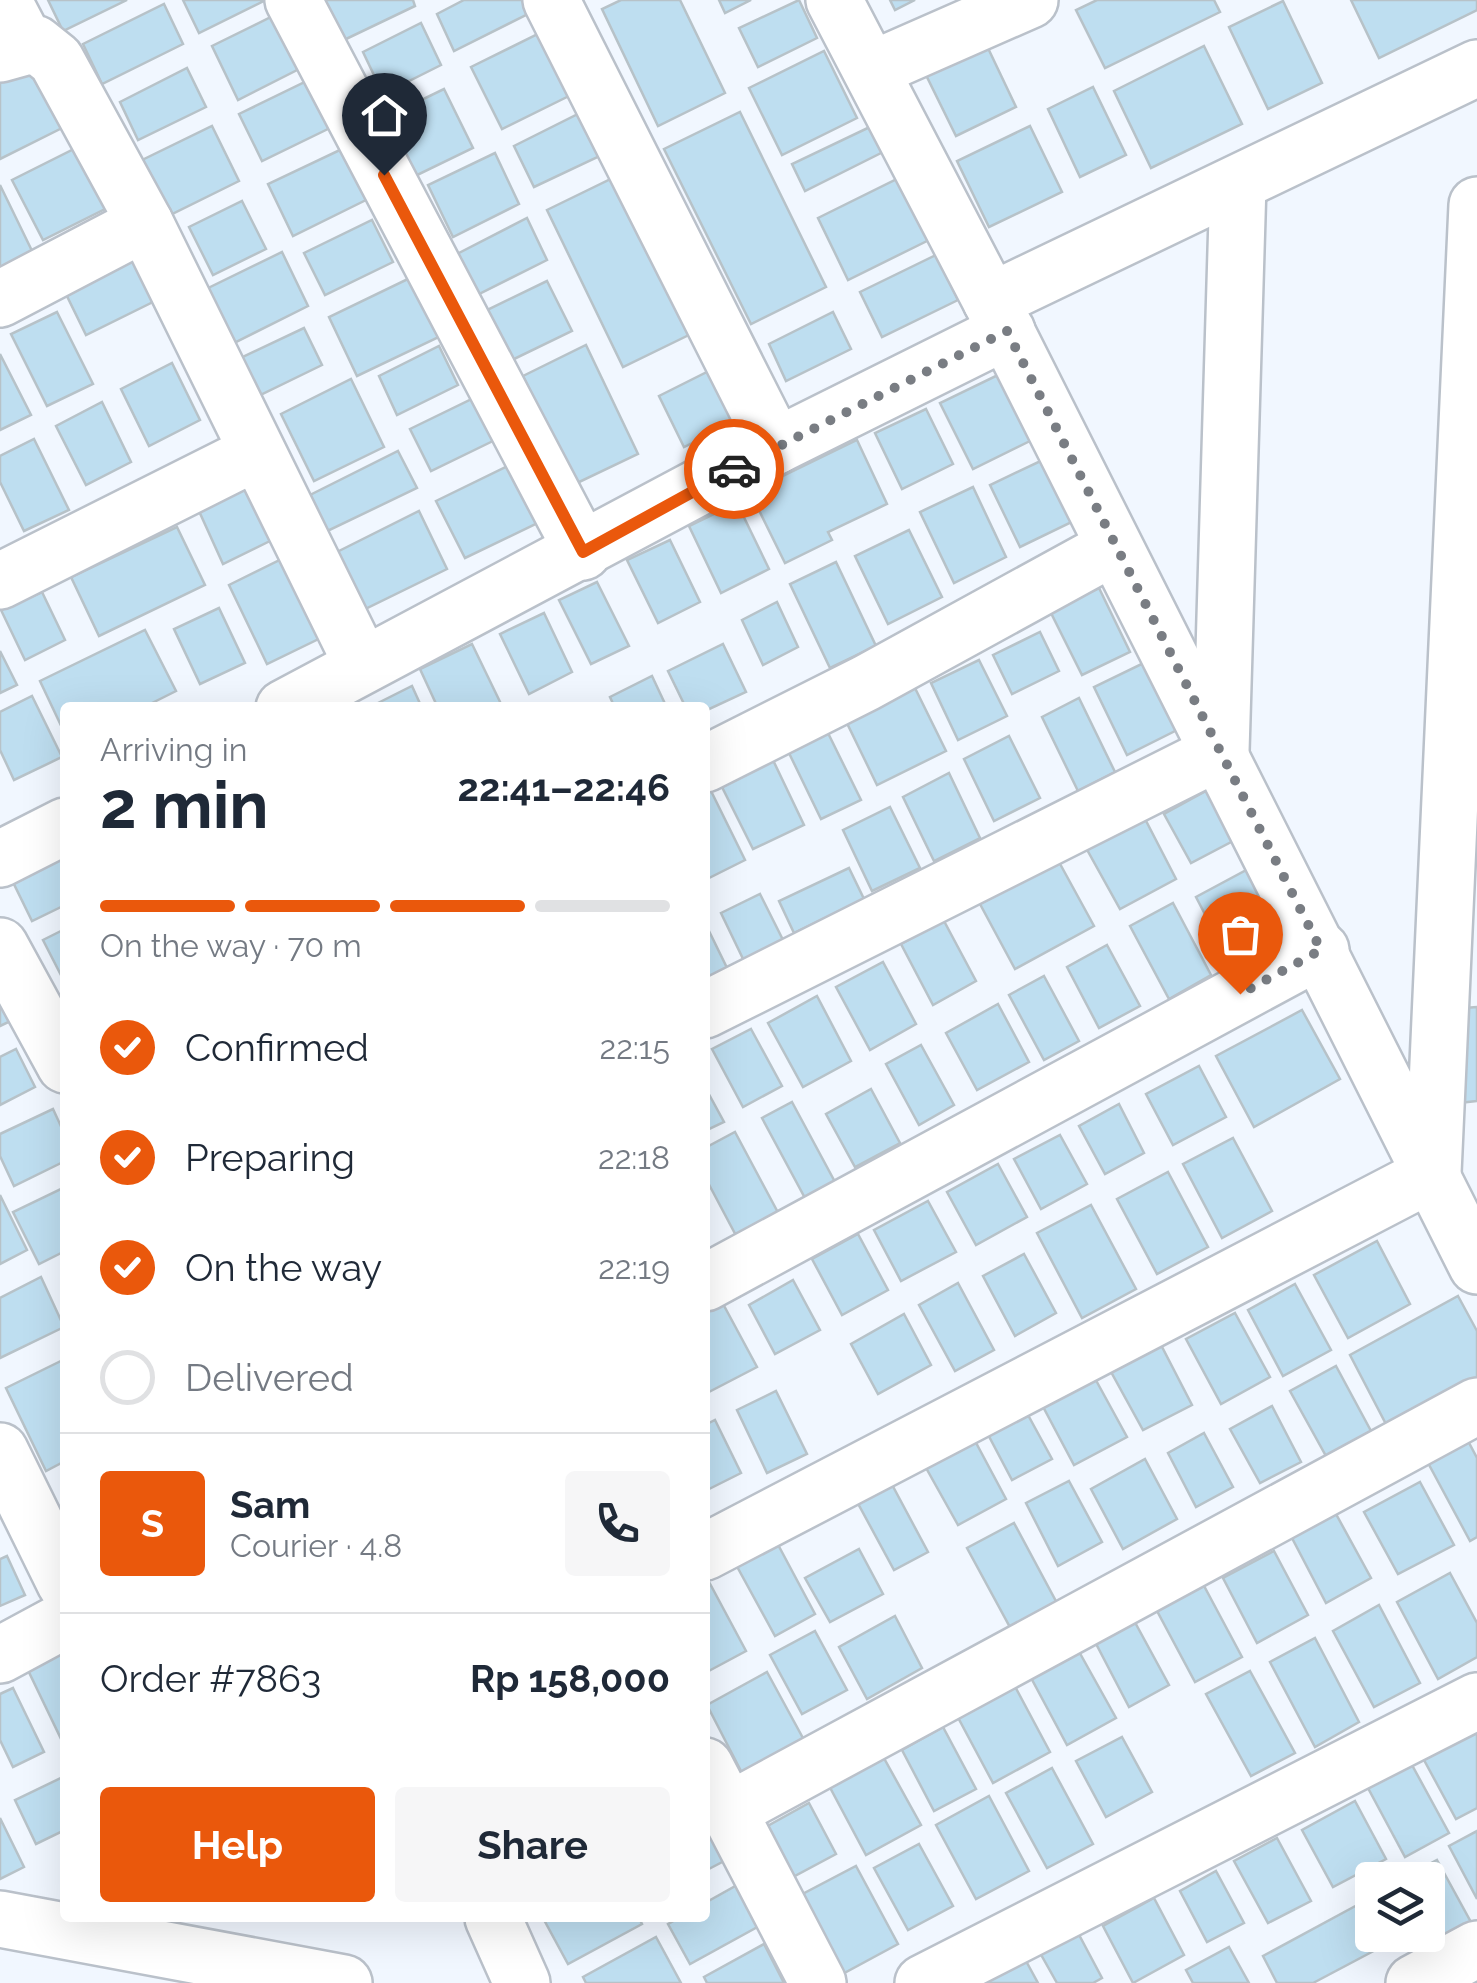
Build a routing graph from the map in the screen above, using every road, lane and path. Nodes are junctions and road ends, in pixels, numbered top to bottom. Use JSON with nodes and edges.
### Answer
{"nodes":[{"id":1,"x":293,"y":0,"type":"edge"},
{"id":2,"x":551,"y":0,"type":"edge"},
{"id":3,"x":834,"y":0,"type":"edge"},
{"id":4,"x":1030,"y":0,"type":"edge"},
{"id":5,"x":10,"y":33,"type":"edge"},
{"id":6,"x":1477,"y":68,"type":"edge"},
{"id":7,"x":873,"y":69,"type":"junction"},
{"id":8,"x":1238,"y":184,"type":"junction"},
{"id":9,"x":1477,"y":205,"type":"edge"},
{"id":10,"x":145,"y":224,"type":"junction"},
{"id":11,"x":0,"y":299,"type":"edge"},
{"id":12,"x":999,"y":316,"type":"junction"},
{"id":13,"x":776,"y":446,"type":"junction"},
{"id":14,"x":257,"y":452,"type":"junction"},
{"id":15,"x":1114,"y":547,"type":"junction"},
{"id":16,"x":583,"y":552,"type":"junction"},
{"id":17,"x":0,"y":581,"type":"edge"},
{"id":18,"x":362,"y":664,"type":"junction"},
{"id":19,"x":1466,"y":679,"type":"edge"},
{"id":20,"x":295,"y":702,"type":"edge"},
{"id":21,"x":1221,"y":752,"type":"junction"},
{"id":22,"x":710,"y":761,"type":"edge"},
{"id":23,"x":60,"y":829,"type":"edge"},
{"id":24,"x":0,"y":860,"type":"edge"},
{"id":25,"x":0,"y":946,"type":"edge"},
{"id":26,"x":1321,"y":950,"type":"junction"},
{"id":27,"x":710,"y":1008,"type":"edge"},
{"id":28,"x":60,"y":1056,"type":"edge"},
{"id":29,"x":1433,"y":1173,"type":"junction"},
{"id":30,"x":1477,"y":1266,"type":"edge"},
{"id":31,"x":710,"y":1280,"type":"edge"},
{"id":32,"x":1477,"y":1406,"type":"edge"},
{"id":33,"x":0,"y":1451,"type":"edge"},
{"id":34,"x":710,"y":1549,"type":"edge"},
{"id":35,"x":60,"y":1573,"type":"edge"},
{"id":36,"x":60,"y":1623,"type":"edge"},
{"id":37,"x":0,"y":1655,"type":"edge"},
{"id":38,"x":1477,"y":1702,"type":"edge"},
{"id":39,"x":717,"y":1789,"type":"edge"},
{"id":40,"x":60,"y":1893,"type":"edge"},
{"id":41,"x":5,"y":1920,"type":"edge"},
{"id":42,"x":495,"y":1922,"type":"edge"},
{"id":43,"x":1477,"y":1949,"type":"edge"},
{"id":44,"x":344,"y":1983,"type":"edge"},
{"id":45,"x":522,"y":1983,"type":"edge"},
{"id":46,"x":818,"y":1983,"type":"edge"},
{"id":47,"x":923,"y":1983,"type":"edge"},
{"id":48,"x":1414,"y":1983,"type":"edge"}],
"edges":[{"from":1,"to":16,"type":"street"},
{"from":2,"to":13,"type":"street"},
{"from":3,"to":7,"type":"street"},
{"from":4,"to":7,"type":"street"},
{"from":5,"to":10,"type":"street"},
{"from":6,"to":8,"type":"street"},
{"from":7,"to":12,"type":"street"},
{"from":8,"to":12,"type":"street"},
{"from":8,"to":21,"type":"street"},
{"from":9,"to":19,"type":"street"},
{"from":10,"to":11,"type":"street"},
{"from":10,"to":14,"type":"street"},
{"from":12,"to":13,"type":"street"},
{"from":12,"to":15,"type":"street"},
{"from":13,"to":16,"type":"street"},
{"from":14,"to":17,"type":"street"},
{"from":14,"to":18,"type":"street"},
{"from":15,"to":21,"type":"street"},
{"from":15,"to":22,"type":"street"},
{"from":16,"to":18,"type":"street"},
{"from":18,"to":20,"type":"street"},
{"from":19,"to":29,"type":"street"},
{"from":21,"to":26,"type":"street"},
{"from":21,"to":27,"type":"street"},
{"from":23,"to":24,"type":"street"},
{"from":25,"to":28,"type":"street"},
{"from":26,"to":29,"type":"street"},
{"from":26,"to":31,"type":"street"},
{"from":29,"to":30,"type":"street"},
{"from":29,"to":34,"type":"street"},
{"from":32,"to":39,"type":"street"},
{"from":33,"to":35,"type":"street"},
{"from":36,"to":37,"type":"street"},
{"from":38,"to":47,"type":"street"},
{"from":39,"to":46,"type":"street"},
{"from":40,"to":41,"type":"street"},
{"from":41,"to":44,"type":"street"},
{"from":42,"to":45,"type":"street"},
{"from":43,"to":48,"type":"street"}]}
